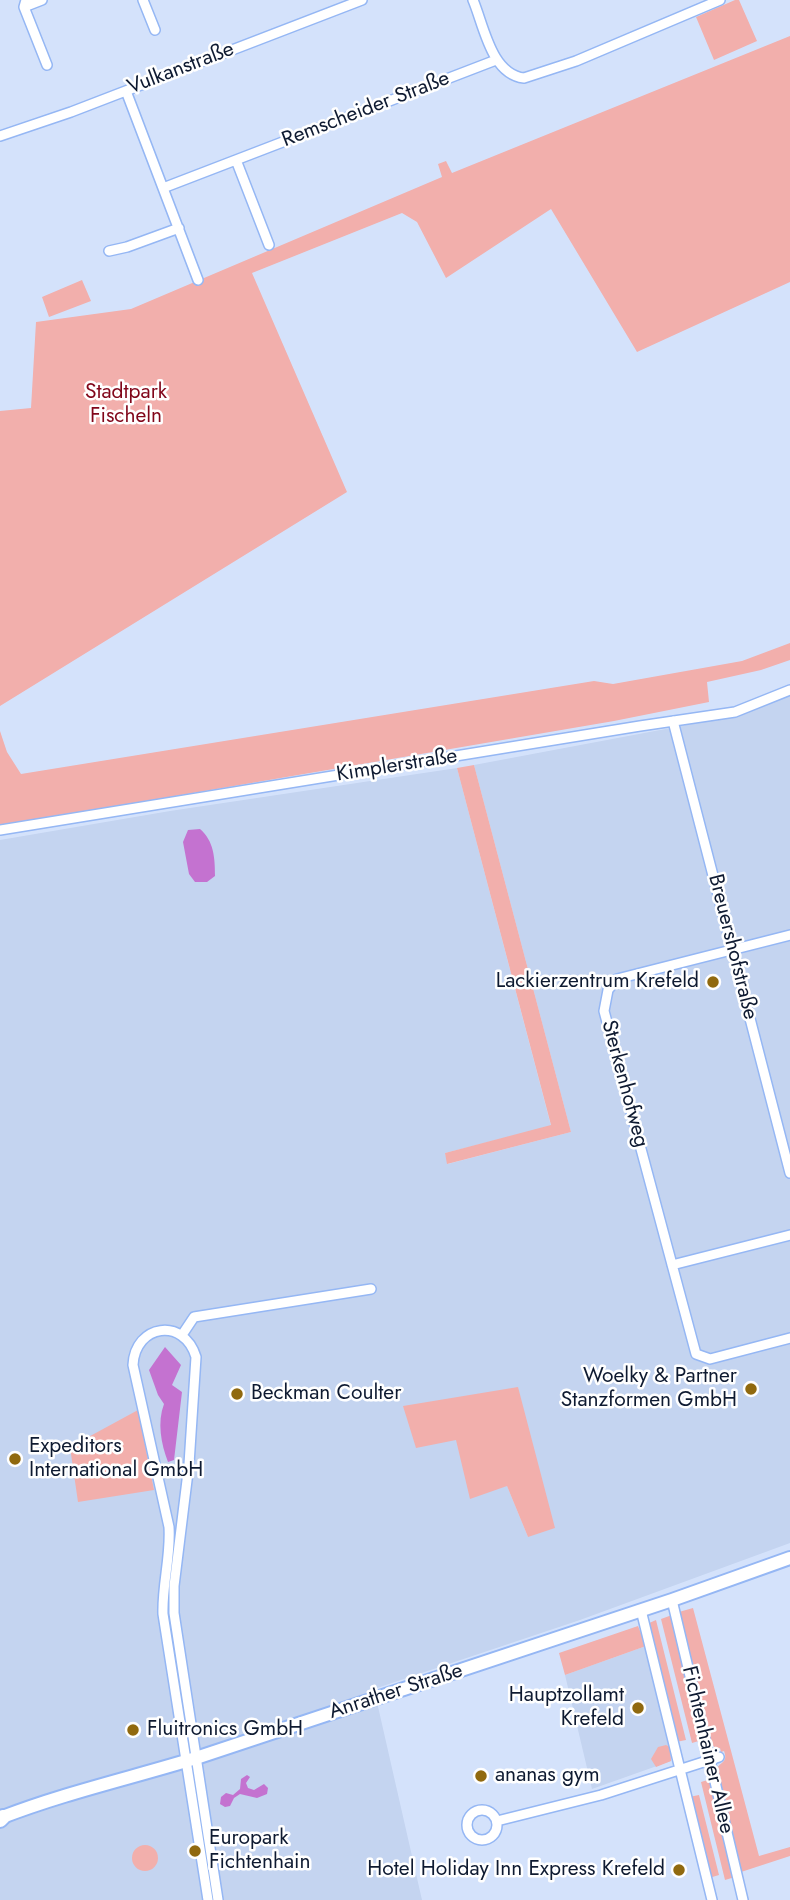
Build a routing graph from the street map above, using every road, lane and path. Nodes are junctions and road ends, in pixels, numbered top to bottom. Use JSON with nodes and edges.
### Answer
{"nodes":[{"id":1,"x":42,"y":0,"type":"edge"},
{"id":2,"x":143,"y":0,"type":"edge"},
{"id":3,"x":362,"y":0,"type":"edge"},
{"id":4,"x":473,"y":0,"type":"edge"},
{"id":5,"x":720,"y":0,"type":"edge"},
{"id":6,"x":25,"y":4,"type":"edge"},
{"id":7,"x":155,"y":30,"type":"dead end"},
{"id":8,"x":496,"y":60,"type":"junction"},
{"id":9,"x":47,"y":65,"type":"dead end"},
{"id":10,"x":126,"y":91,"type":"junction"},
{"id":11,"x":0,"y":136,"type":"edge"},
{"id":12,"x":236,"y":160,"type":"junction"},
{"id":13,"x":163,"y":188,"type":"junction"},
{"id":14,"x":179,"y":228,"type":"junction"},
{"id":15,"x":269,"y":245,"type":"dead end"},
{"id":16,"x":110,"y":251,"type":"dead end"},
{"id":17,"x":198,"y":280,"type":"dead end"},
{"id":18,"x":790,"y":690,"type":"edge"},
{"id":19,"x":673,"y":721,"type":"junction"},
{"id":20,"x":0,"y":830,"type":"edge"},
{"id":21,"x":790,"y":935,"type":"edge"},
{"id":22,"x":732,"y":950,"type":"junction"},
{"id":23,"x":790,"y":1173,"type":"edge"},
{"id":24,"x":790,"y":1235,"type":"edge"},
{"id":25,"x":672,"y":1265,"type":"junction"},
{"id":26,"x":370,"y":1289,"type":"dead end"},
{"id":27,"x":182,"y":1335,"type":"junction"},
{"id":28,"x":790,"y":1338,"type":"edge"},
{"id":29,"x":790,"y":1558,"type":"edge"},
{"id":30,"x":672,"y":1600,"type":"junction"},
{"id":31,"x":641,"y":1610,"type":"junction"},
{"id":32,"x":169,"y":1614,"type":"junction"},
{"id":33,"x":191,"y":1759,"type":"junction"},
{"id":34,"x":714,"y":1759,"type":"junction"},
{"id":35,"x":680,"y":1768,"type":"junction"},
{"id":36,"x":1,"y":1818,"type":"edge"},
{"id":37,"x":497,"y":1821,"type":"dead end"},
{"id":38,"x":208,"y":1900,"type":"edge"},
{"id":39,"x":218,"y":1900,"type":"edge"},
{"id":40,"x":712,"y":1900,"type":"edge"},
{"id":41,"x":741,"y":1900,"type":"edge"}],
"edges":[{"from":1,"to":6,"type":"street"},
{"from":2,"to":7,"type":"street"},
{"from":3,"to":10,"type":"street","name":"Vulkanstraße"},
{"from":4,"to":8,"type":"street"},
{"from":5,"to":8,"type":"street"},
{"from":6,"to":9,"type":"street"},
{"from":8,"to":12,"type":"street","name":"Remscheider Straße"},
{"from":10,"to":11,"type":"street","name":"Vulkanstraße"},
{"from":10,"to":13,"type":"street"},
{"from":12,"to":13,"type":"street","name":"Remscheider Straße"},
{"from":12,"to":15,"type":"street"},
{"from":13,"to":14,"type":"street"},
{"from":14,"to":16,"type":"street"},
{"from":14,"to":17,"type":"street"},
{"from":18,"to":19,"type":"street","name":"Kimplerstraße"},
{"from":19,"to":20,"type":"street","name":"Kimplerstraße"},
{"from":19,"to":22,"type":"street","name":"Breuershofstraße"},
{"from":21,"to":22,"type":"street","name":"Sterkenhofweg"},
{"from":22,"to":23,"type":"street","name":"Breuershofstraße"},
{"from":22,"to":25,"type":"street","name":"Sterkenhofweg"},
{"from":24,"to":25,"type":"street"},
{"from":25,"to":28,"type":"street","name":"Sterkenhofweg"},
{"from":26,"to":27,"type":"street"},
{"from":27,"to":32,"type":"street"},
{"from":27,"to":32,"type":"street"},
{"from":29,"to":30,"type":"main road","name":"Anrather Straße"},
{"from":30,"to":31,"type":"main road","name":"Anrather Straße"},
{"from":30,"to":34,"type":"street","name":"Fichtenhainer Allee"},
{"from":31,"to":33,"type":"main road","name":"Anrather Straße"},
{"from":31,"to":35,"type":"street","name":"Fichtenhainer Allee"},
{"from":32,"to":33,"type":"street"},
{"from":33,"to":36,"type":"main road","name":"Anrather Straße"},
{"from":33,"to":38,"type":"street"},
{"from":33,"to":39,"type":"street"},
{"from":34,"to":35,"type":"street"},
{"from":34,"to":41,"type":"street","name":"Fichtenhainer Allee"},
{"from":35,"to":37,"type":"street"},
{"from":35,"to":40,"type":"street","name":"Fichtenhainer Allee"}]}
